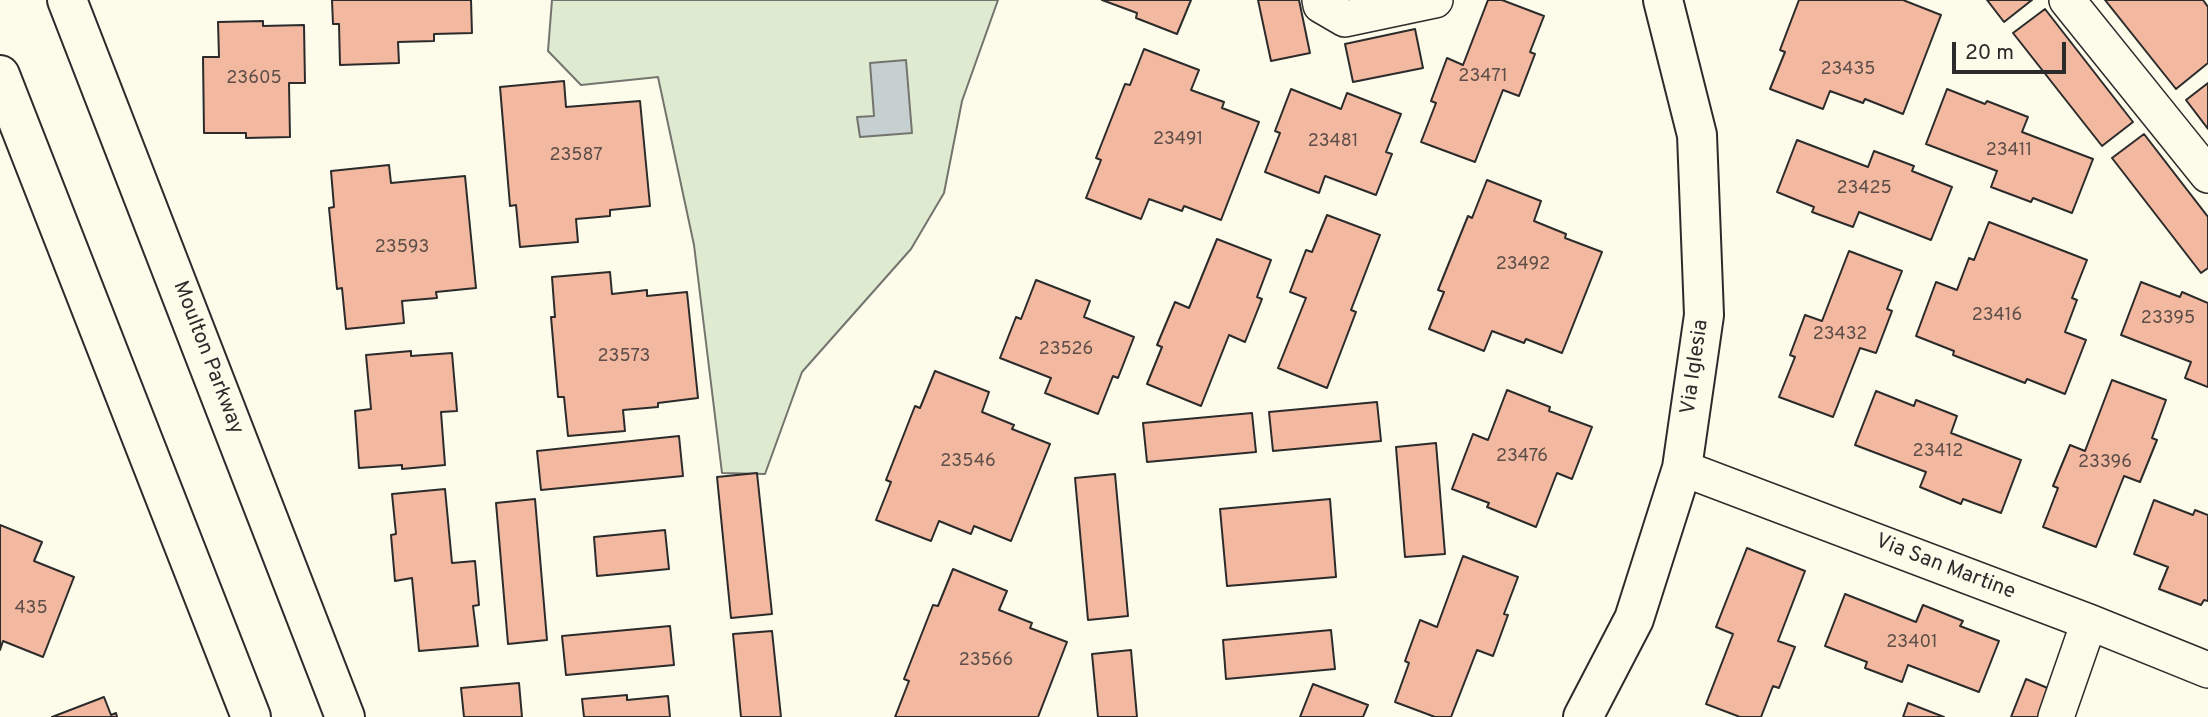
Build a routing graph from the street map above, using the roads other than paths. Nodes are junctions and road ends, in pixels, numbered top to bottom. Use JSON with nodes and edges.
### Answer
{"nodes":[{"id":1,"x":67,"y":0,"type":"edge"},
{"id":2,"x":1435,"y":0,"type":"edge"},
{"id":3,"x":1663,"y":0,"type":"edge"},
{"id":4,"x":2067,"y":0,"type":"edge"},
{"id":5,"x":1320,"y":3,"type":"edge"},
{"id":6,"x":0,"y":75,"type":"edge"},
{"id":7,"x":2208,"y":175,"type":"edge"},
{"id":8,"x":1682,"y":468,"type":"junction"},
{"id":9,"x":2089,"y":622,"type":"junction"},
{"id":10,"x":2208,"y":670,"type":"edge"},
{"id":11,"x":251,"y":717,"type":"edge"},
{"id":12,"x":345,"y":717,"type":"edge"},
{"id":13,"x":1583,"y":717,"type":"edge"},
{"id":14,"x":2056,"y":717,"type":"edge"}],
"edges":[{"from":1,"to":12,"type":"main road","name":"Moulton Parkway"},
{"from":2,"to":5,"type":"street"},
{"from":3,"to":8,"type":"main road","name":"Via Iglesia"},
{"from":4,"to":7,"type":"street"},
{"from":6,"to":11,"type":"main road"},
{"from":8,"to":9,"type":"street","name":"Via San Martine"},
{"from":8,"to":13,"type":"main road","name":"Via Iglesia"},
{"from":9,"to":10,"type":"street","name":"Via San Martine"},
{"from":9,"to":14,"type":"street"}]}
